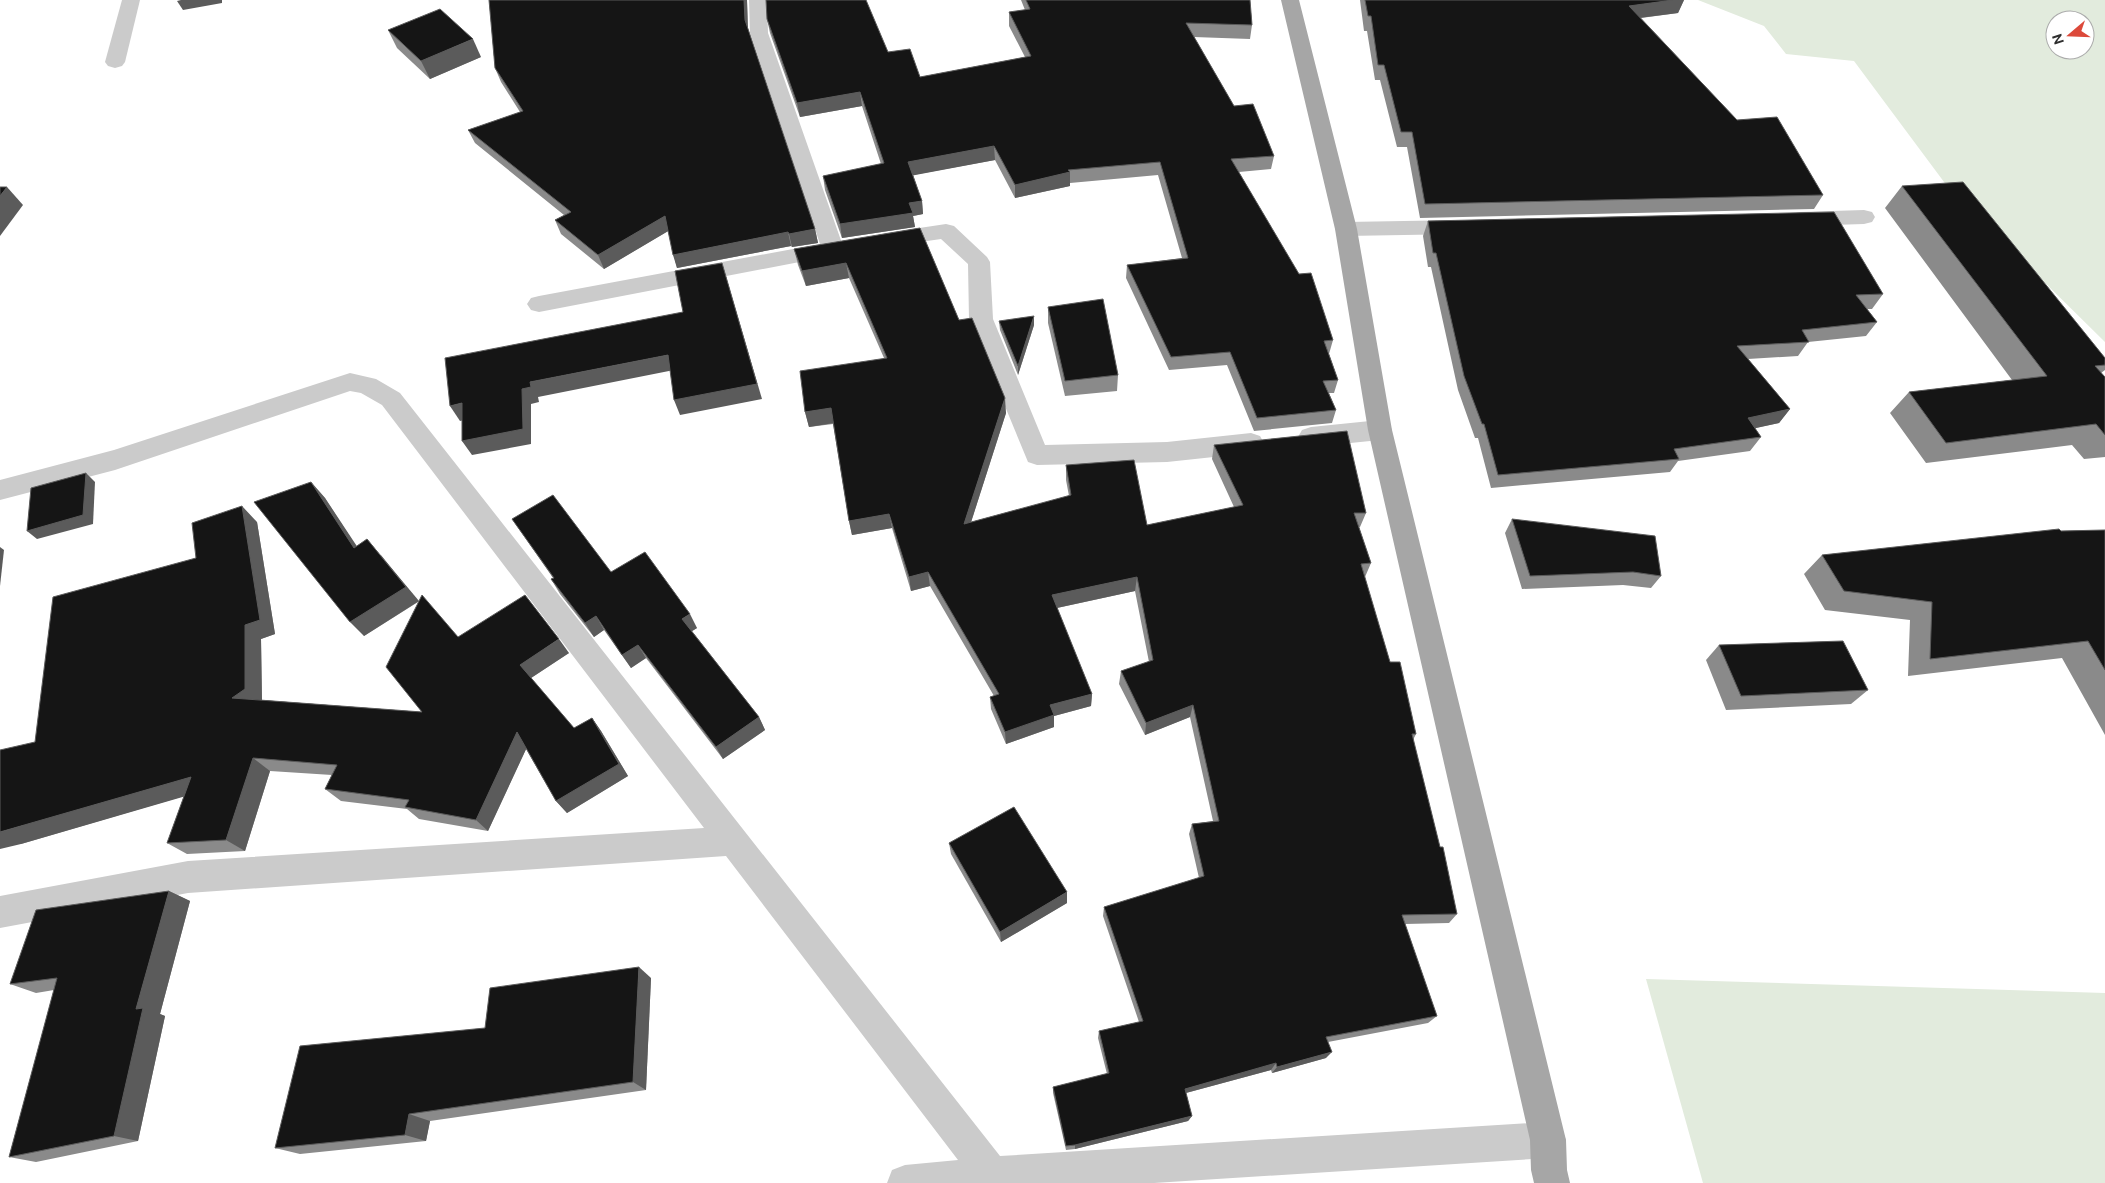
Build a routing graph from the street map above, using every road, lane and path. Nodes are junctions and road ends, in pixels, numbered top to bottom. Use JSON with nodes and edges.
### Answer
{"nodes":[{"id":1,"x":131,"y":0,"type":"edge"},
{"id":2,"x":758,"y":0,"type":"edge"},
{"id":3,"x":1290,"y":0,"type":"edge"},
{"id":4,"x":115,"y":62,"type":"dead end"},
{"id":5,"x":1864,"y":217,"type":"dead end"},
{"id":6,"x":1784,"y":219,"type":"edge"},
{"id":7,"x":1485,"y":226,"type":"edge"},
{"id":8,"x":1346,"y":229,"type":"junction"},
{"id":9,"x":849,"y":246,"type":"junction"},
{"id":10,"x":539,"y":304,"type":"dead end"},
{"id":11,"x":1380,"y":430,"type":"junction"},
{"id":12,"x":0,"y":490,"type":"edge"},
{"id":13,"x":733,"y":841,"type":"junction"},
{"id":14,"x":0,"y":912,"type":"edge"},
{"id":15,"x":1548,"y":1140,"type":"junction"},
{"id":16,"x":991,"y":1179,"type":"edge"},
{"id":17,"x":905,"y":1183,"type":"edge"},
{"id":18,"x":1552,"y":1183,"type":"edge"}],
"edges":[{"from":1,"to":4,"type":"street"},
{"from":2,"to":9,"type":"street"},
{"from":3,"to":8,"type":"main road"},
{"from":5,"to":6,"type":"street"},
{"from":7,"to":8,"type":"street"},
{"from":8,"to":11,"type":"main road"},
{"from":9,"to":10,"type":"street"},
{"from":9,"to":11,"type":"street"},
{"from":11,"to":15,"type":"main road"},
{"from":12,"to":13,"type":"street"},
{"from":13,"to":14,"type":"street"},
{"from":13,"to":16,"type":"street"},
{"from":15,"to":16,"type":"street"},
{"from":15,"to":18,"type":"main road"},
{"from":16,"to":17,"type":"street"}]}
